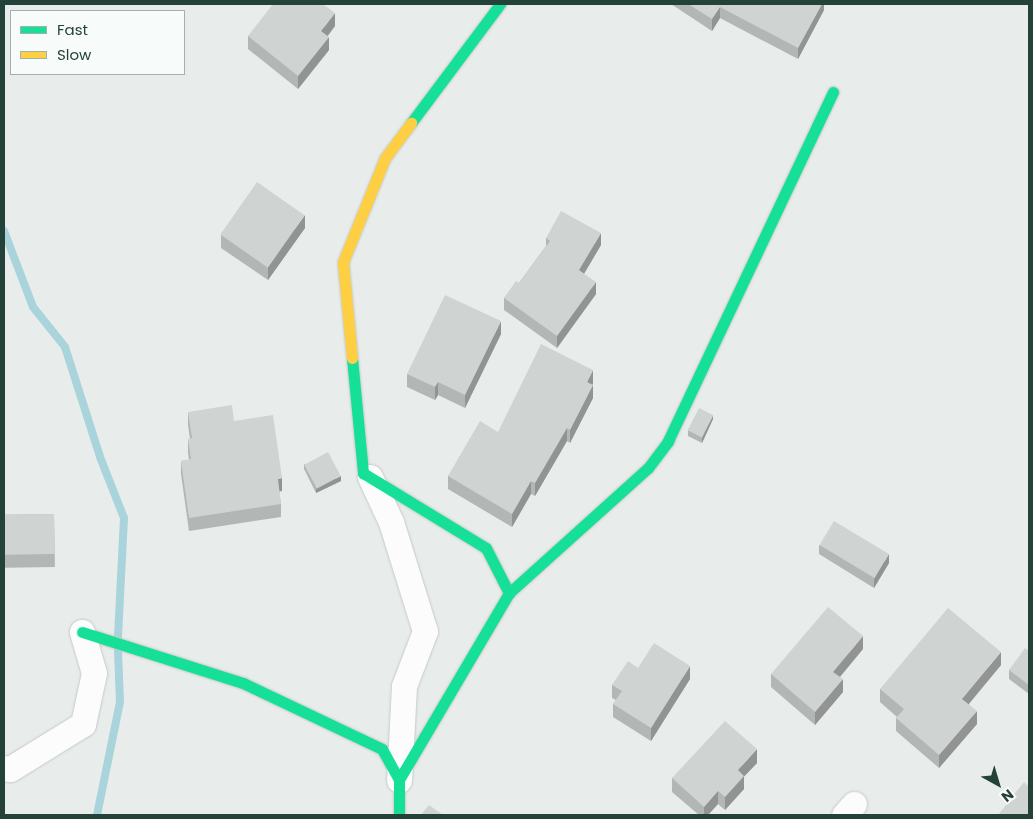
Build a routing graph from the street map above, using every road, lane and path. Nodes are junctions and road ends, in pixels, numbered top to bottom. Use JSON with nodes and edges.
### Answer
{"nodes":[{"id":1,"x":500,"y":4,"type":"edge"},
{"id":2,"x":833,"y":92,"type":"dead end"},
{"id":3,"x":370,"y":477,"type":"junction"},
{"id":4,"x":509,"y":593,"type":"junction"},
{"id":5,"x":82,"y":632,"type":"joint"},
{"id":6,"x":4,"y":768,"type":"edge"},
{"id":7,"x":399,"y":780,"type":"junction"},
{"id":8,"x":400,"y":815,"type":"edge"}],
"edges":[{"from":1,"to":3,"type":"street"},
{"from":2,"to":4,"type":"street"},
{"from":3,"to":4,"type":"street"},
{"from":3,"to":7,"type":"street"},
{"from":4,"to":7,"type":"street"},
{"from":5,"to":6,"type":"street"},
{"from":5,"to":7,"type":"street"},
{"from":7,"to":8,"type":"street"}]}
